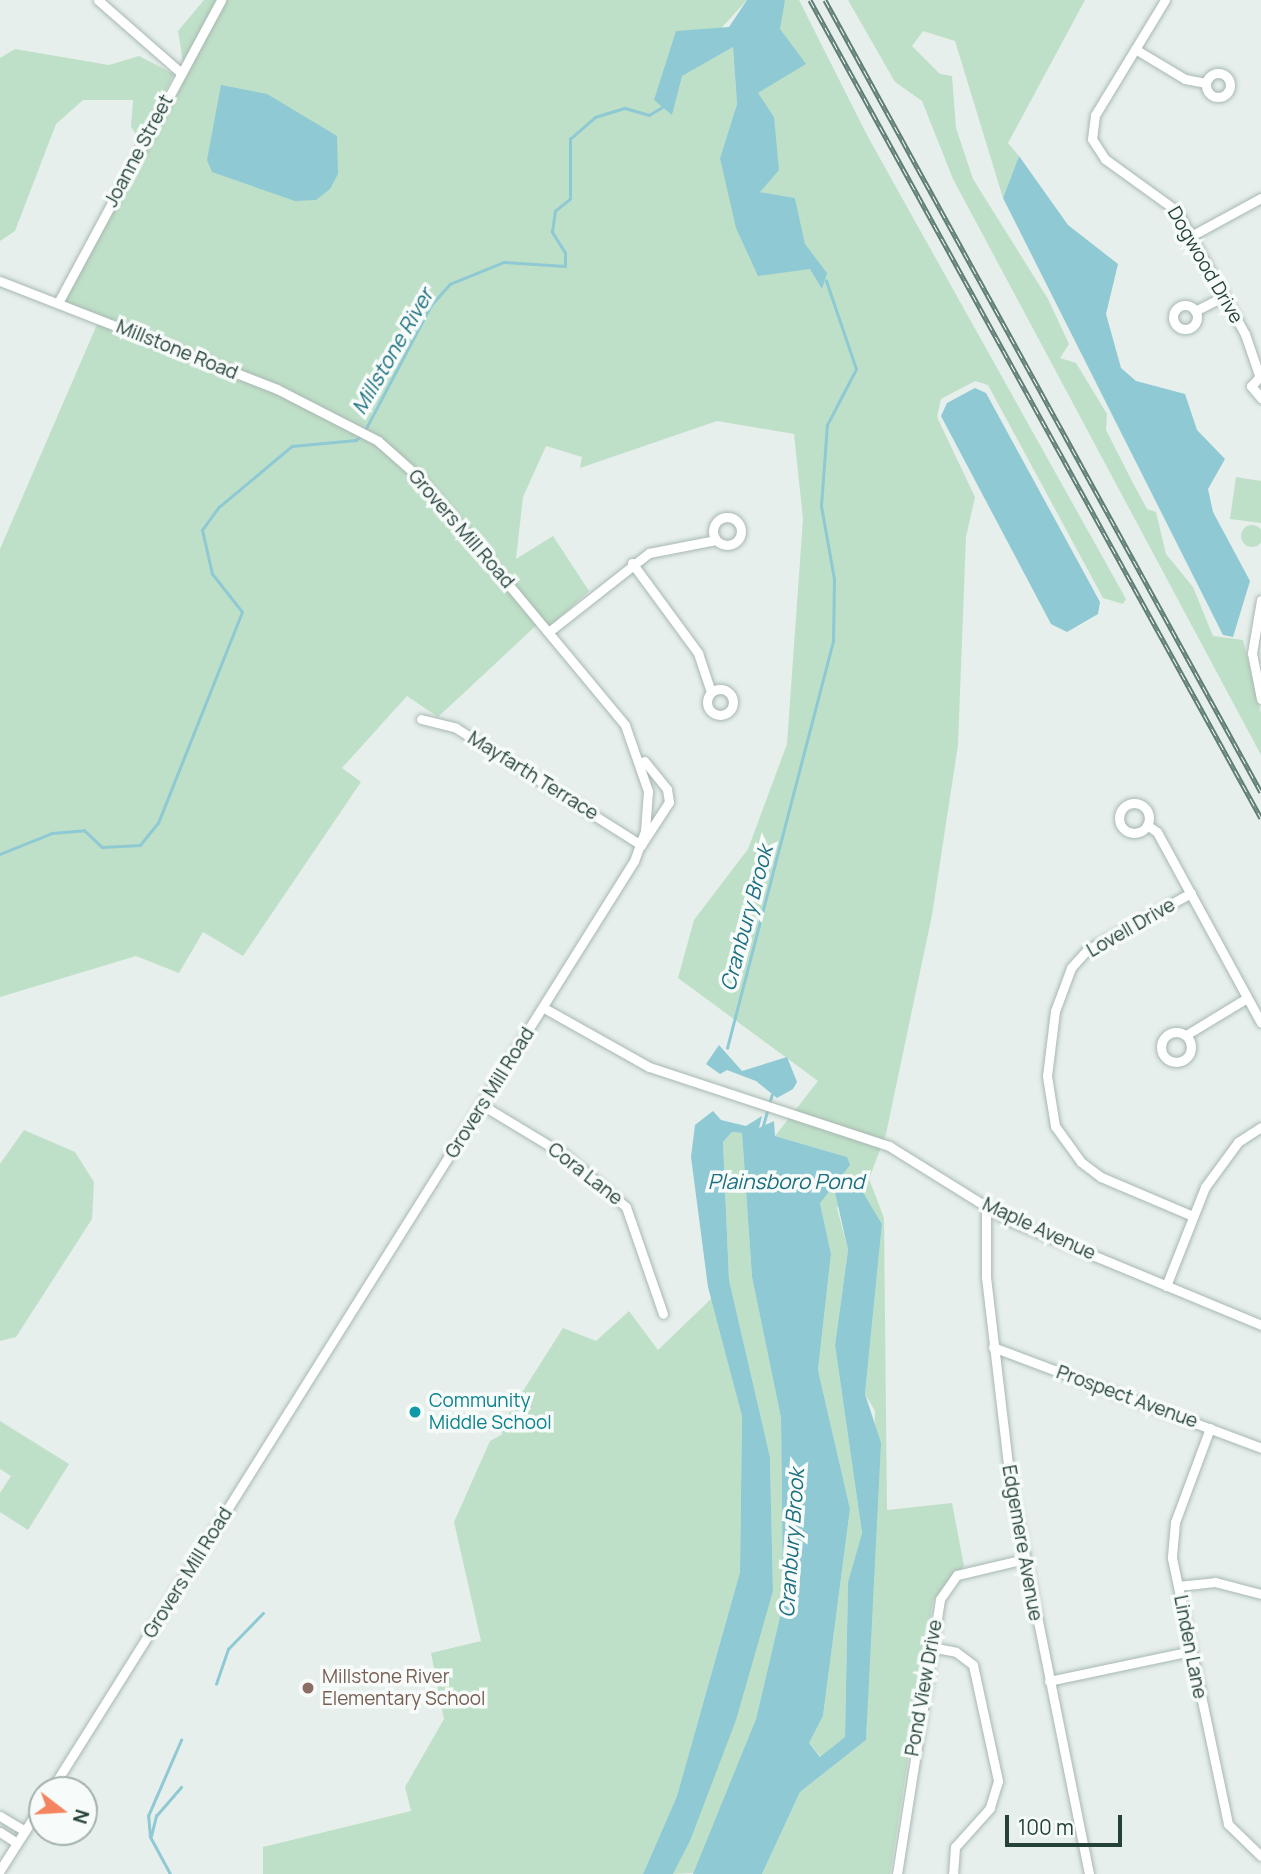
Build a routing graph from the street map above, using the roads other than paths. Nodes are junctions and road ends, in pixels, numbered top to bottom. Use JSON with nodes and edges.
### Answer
{"nodes":[{"id":1,"x":98,"y":0,"type":"edge"},
{"id":2,"x":221,"y":0,"type":"edge"},
{"id":3,"x":1165,"y":0,"type":"edge"},
{"id":4,"x":1135,"y":49,"type":"junction"},
{"id":5,"x":181,"y":73,"type":"junction"},
{"id":6,"x":1206,"y":83,"type":"dead end"},
{"id":7,"x":1261,"y":198,"type":"edge"},
{"id":8,"x":1191,"y":236,"type":"junction"},
{"id":9,"x":0,"y":281,"type":"edge"},
{"id":10,"x":1224,"y":296,"type":"junction"},
{"id":11,"x":58,"y":303,"type":"junction"},
{"id":12,"x":1195,"y":311,"type":"dead end"},
{"id":13,"x":1260,"y":375,"type":"edge"},
{"id":14,"x":1261,"y":398,"type":"edge"},
{"id":15,"x":352,"y":425,"type":"joint"},
{"id":16,"x":716,"y":540,"type":"dead end"},
{"id":17,"x":632,"y":563,"type":"junction"},
{"id":18,"x":1261,"y":600,"type":"edge"},
{"id":19,"x":551,"y":630,"type":"junction"},
{"id":20,"x":711,"y":692,"type":"dead end"},
{"id":21,"x":1261,"y":699,"type":"edge"},
{"id":22,"x":421,"y":719,"type":"dead end"},
{"id":23,"x":641,"y":757,"type":"junction"},
{"id":24,"x":1147,"y":825,"type":"dead end"},
{"id":25,"x":641,"y":845,"type":"junction"},
{"id":26,"x":1191,"y":893,"type":"junction"},
{"id":27,"x":1247,"y":998,"type":"junction"},
{"id":28,"x":544,"y":1008,"type":"junction"},
{"id":29,"x":1261,"y":1023,"type":"edge"},
{"id":30,"x":1186,"y":1035,"type":"dead end"},
{"id":31,"x":482,"y":1105,"type":"junction"},
{"id":32,"x":1261,"y":1127,"type":"edge"},
{"id":33,"x":986,"y":1208,"type":"junction"},
{"id":34,"x":1193,"y":1216,"type":"junction"},
{"id":35,"x":1166,"y":1286,"type":"junction"},
{"id":36,"x":663,"y":1314,"type":"dead end"},
{"id":37,"x":1261,"y":1325,"type":"edge"},
{"id":38,"x":993,"y":1347,"type":"junction"},
{"id":39,"x":1210,"y":1428,"type":"junction"},
{"id":40,"x":1261,"y":1448,"type":"edge"},
{"id":41,"x":1024,"y":1559,"type":"junction"},
{"id":42,"x":1178,"y":1586,"type":"junction"},
{"id":43,"x":1261,"y":1594,"type":"edge"},
{"id":44,"x":930,"y":1647,"type":"junction"},
{"id":45,"x":1191,"y":1651,"type":"junction"},
{"id":46,"x":1049,"y":1681,"type":"junction"},
{"id":47,"x":60,"y":1776,"type":"edge"},
{"id":48,"x":0,"y":1816,"type":"edge"},
{"id":49,"x":28,"y":1826,"type":"edge"},
{"id":50,"x":25,"y":1831,"type":"junction"},
{"id":51,"x":0,"y":1832,"type":"edge"},
{"id":52,"x":17,"y":1843,"type":"junction"},
{"id":53,"x":1261,"y":1856,"type":"edge"},
{"id":54,"x":0,"y":1870,"type":"edge"},
{"id":55,"x":897,"y":1874,"type":"edge"},
{"id":56,"x":953,"y":1874,"type":"edge"},
{"id":57,"x":1089,"y":1874,"type":"edge"}],
"edges":[{"from":1,"to":5,"type":"street"},
{"from":2,"to":5,"type":"street","name":"Joanne Street"},
{"from":3,"to":4,"type":"street","name":"Dogwood Drive"},
{"from":4,"to":6,"type":"street"},
{"from":4,"to":8,"type":"street","name":"Dogwood Drive"},
{"from":5,"to":11,"type":"street","name":"Joanne Street"},
{"from":7,"to":8,"type":"street"},
{"from":8,"to":10,"type":"street","name":"Dogwood Drive"},
{"from":9,"to":11,"type":"street","name":"Millstone Road"},
{"from":10,"to":12,"type":"street"},
{"from":10,"to":13,"type":"street","name":"Dogwood Drive"},
{"from":11,"to":15,"type":"street","name":"Millstone Road"},
{"from":13,"to":14,"type":"street","name":"Dogwood Drive"},
{"from":15,"to":19,"type":"street","name":"Grovers Mill Road"},
{"from":16,"to":17,"type":"street"},
{"from":17,"to":19,"type":"street"},
{"from":17,"to":20,"type":"street"},
{"from":18,"to":21,"type":"street"},
{"from":19,"to":23,"type":"street","name":"Grovers Mill Road"},
{"from":22,"to":25,"type":"street","name":"Mayfarth Terrace"},
{"from":23,"to":25,"type":"street","name":"Grovers Mill Road"},
{"from":23,"to":25,"type":"street"},
{"from":24,"to":26,"type":"street"},
{"from":25,"to":28,"type":"street","name":"Grovers Mill Road"},
{"from":26,"to":27,"type":"street"},
{"from":26,"to":34,"type":"street","name":"Lovell Drive"},
{"from":27,"to":29,"type":"street"},
{"from":27,"to":30,"type":"street"},
{"from":28,"to":31,"type":"street","name":"Grovers Mill Road"},
{"from":28,"to":33,"type":"street","name":"Maple Avenue"},
{"from":31,"to":36,"type":"street","name":"Cora Lane"},
{"from":31,"to":47,"type":"street","name":"Grovers Mill Road"},
{"from":32,"to":34,"type":"street"},
{"from":33,"to":35,"type":"street","name":"Maple Avenue"},
{"from":33,"to":38,"type":"street","name":"Edgemere Avenue"},
{"from":34,"to":35,"type":"street"},
{"from":35,"to":37,"type":"street","name":"Maple Avenue"},
{"from":38,"to":39,"type":"street","name":"Prospect Avenue"},
{"from":38,"to":41,"type":"street","name":"Edgemere Avenue"},
{"from":39,"to":40,"type":"street","name":"Prospect Avenue"},
{"from":39,"to":42,"type":"street","name":"Linden Lane"},
{"from":41,"to":44,"type":"street","name":"Pond View Drive"},
{"from":41,"to":46,"type":"street","name":"Edgemere Avenue"},
{"from":42,"to":43,"type":"street"},
{"from":42,"to":45,"type":"street","name":"Linden Lane"},
{"from":44,"to":55,"type":"street","name":"Pond View Drive"},
{"from":44,"to":56,"type":"street"},
{"from":45,"to":46,"type":"street"},
{"from":45,"to":53,"type":"street","name":"Linden Lane"},
{"from":46,"to":57,"type":"street","name":"Edgemere Avenue"},
{"from":48,"to":50,"type":"street"},
{"from":49,"to":50,"type":"street"},
{"from":50,"to":52,"type":"street"},
{"from":51,"to":52,"type":"street"},
{"from":52,"to":54,"type":"street"}]}
